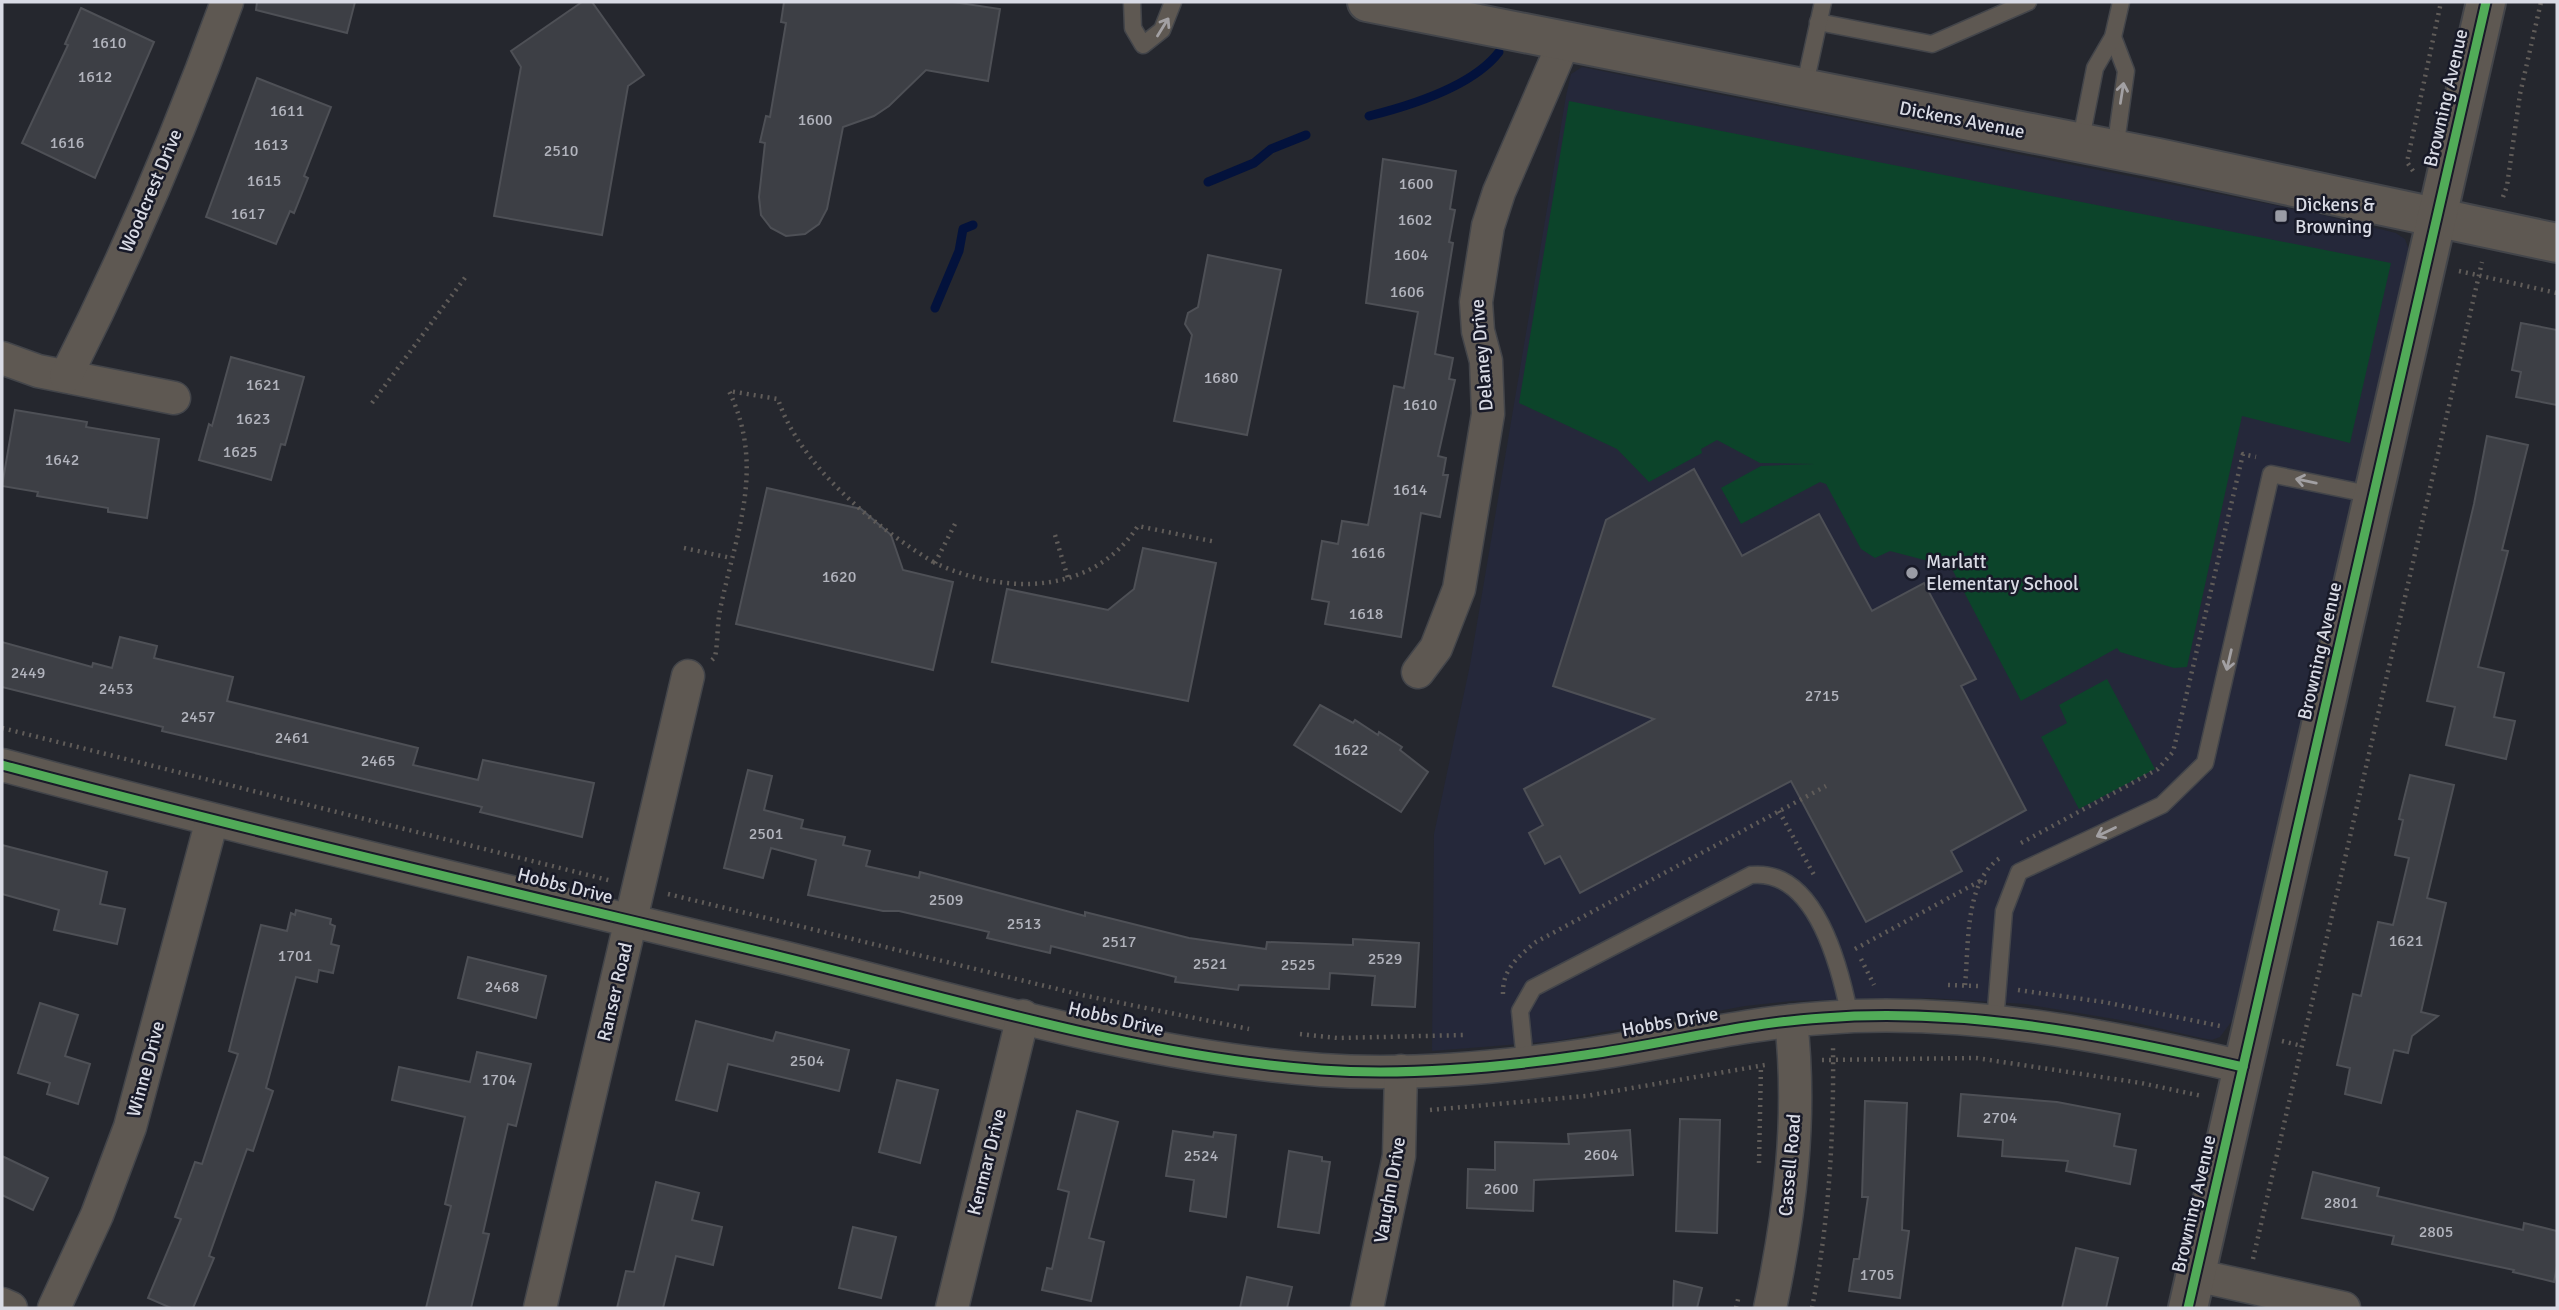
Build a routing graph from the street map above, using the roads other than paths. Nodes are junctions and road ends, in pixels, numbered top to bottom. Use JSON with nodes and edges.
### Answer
{"nodes":[{"id":1,"x":227,"y":2,"type":"edge"},
{"id":2,"x":1132,"y":2,"type":"edge"},
{"id":3,"x":1173,"y":2,"type":"edge"},
{"id":4,"x":1367,"y":2,"type":"edge"},
{"id":5,"x":1822,"y":2,"type":"edge"},
{"id":6,"x":2028,"y":2,"type":"edge"},
{"id":7,"x":2121,"y":2,"type":"edge"},
{"id":8,"x":2486,"y":2,"type":"edge"},
{"id":9,"x":1818,"y":22,"type":"junction"},
{"id":10,"x":2113,"y":37,"type":"junction"},
{"id":11,"x":1564,"y":42,"type":"junction"},
{"id":12,"x":1804,"y":89,"type":"junction"},
{"id":13,"x":2097,"y":147,"type":"junction"},
{"id":14,"x":2424,"y":213,"type":"junction"},
{"id":15,"x":2557,"y":243,"type":"edge"},
{"id":16,"x":2,"y":358,"type":"edge"},
{"id":17,"x":66,"y":376,"type":"junction"},
{"id":18,"x":174,"y":398,"type":"dead end"},
{"id":19,"x":2373,"y":495,"type":"junction"},
{"id":20,"x":1418,"y":672,"type":"dead end"},
{"id":21,"x":688,"y":676,"type":"road end"},
{"id":22,"x":2,"y":765,"type":"edge"},
{"id":23,"x":212,"y":820,"type":"junction"},
{"id":24,"x":632,"y":921,"type":"junction"},
{"id":25,"x":1023,"y":1016,"type":"junction"},
{"id":26,"x":1850,"y":1017,"type":"junction"},
{"id":27,"x":1791,"y":1021,"type":"junction"},
{"id":28,"x":1995,"y":1021,"type":"junction"},
{"id":29,"x":1525,"y":1061,"type":"junction"},
{"id":30,"x":2243,"y":1067,"type":"junction"},
{"id":31,"x":1401,"y":1071,"type":"junction"},
{"id":32,"x":2192,"y":1292,"type":"edge"},
{"id":33,"x":2,"y":1304,"type":"edge"},
{"id":34,"x":11,"y":1308,"type":"edge"},
{"id":35,"x":54,"y":1308,"type":"edge"},
{"id":36,"x":540,"y":1308,"type":"edge"},
{"id":37,"x":952,"y":1308,"type":"edge"},
{"id":38,"x":1367,"y":1308,"type":"edge"},
{"id":39,"x":1770,"y":1308,"type":"edge"},
{"id":40,"x":2344,"y":1308,"type":"edge"}],
"edges":[{"from":1,"to":17,"type":"street","name":"Woodcrest Drive"},
{"from":2,"to":3,"type":"lane","one_way":true},
{"from":4,"to":11,"type":"street","name":"Dickens Avenue"},
{"from":5,"to":9,"type":"lane"},
{"from":6,"to":9,"type":"lane"},
{"from":7,"to":10,"type":"lane"},
{"from":8,"to":14,"type":"street","name":"Browning Avenue"},
{"from":9,"to":12,"type":"lane"},
{"from":10,"to":13,"type":"lane"},
{"from":13,"to":10,"type":"lane","one_way":true},
{"from":11,"to":12,"type":"street","name":"Dickens Avenue"},
{"from":11,"to":20,"type":"street","name":"Delaney Drive"},
{"from":12,"to":13,"type":"street","name":"Dickens Avenue"},
{"from":13,"to":14,"type":"street","name":"Dickens Avenue"},
{"from":14,"to":15,"type":"street","name":"Dickens Avenue"},
{"from":14,"to":19,"type":"street","name":"Browning Avenue"},
{"from":16,"to":17,"type":"street"},
{"from":17,"to":18,"type":"street"},
{"from":19,"to":28,"type":"lane","one_way":true},
{"from":19,"to":30,"type":"street","name":"Browning Avenue"},
{"from":21,"to":24,"type":"street","name":"Ranser Road"},
{"from":22,"to":23,"type":"street","name":"Hobbs Drive"},
{"from":23,"to":24,"type":"street","name":"Hobbs Drive"},
{"from":23,"to":35,"type":"street","name":"Winne Drive"},
{"from":24,"to":25,"type":"street","name":"Hobbs Drive"},
{"from":24,"to":36,"type":"street","name":"Ranser Road"},
{"from":25,"to":31,"type":"street","name":"Hobbs Drive"},
{"from":25,"to":37,"type":"street","name":"Kenmar Drive"},
{"from":26,"to":27,"type":"street","name":"Hobbs Drive"},
{"from":26,"to":28,"type":"street","name":"Hobbs Drive"},
{"from":26,"to":29,"type":"lane"},
{"from":27,"to":29,"type":"street","name":"Hobbs Drive"},
{"from":27,"to":39,"type":"street","name":"Cassell Road"},
{"from":28,"to":30,"type":"street","name":"Hobbs Drive"},
{"from":29,"to":31,"type":"street","name":"Hobbs Drive"},
{"from":30,"to":32,"type":"street","name":"Browning Avenue"},
{"from":31,"to":38,"type":"street","name":"Vaughn Drive"},
{"from":32,"to":40,"type":"street"},
{"from":33,"to":34,"type":"street"}]}
